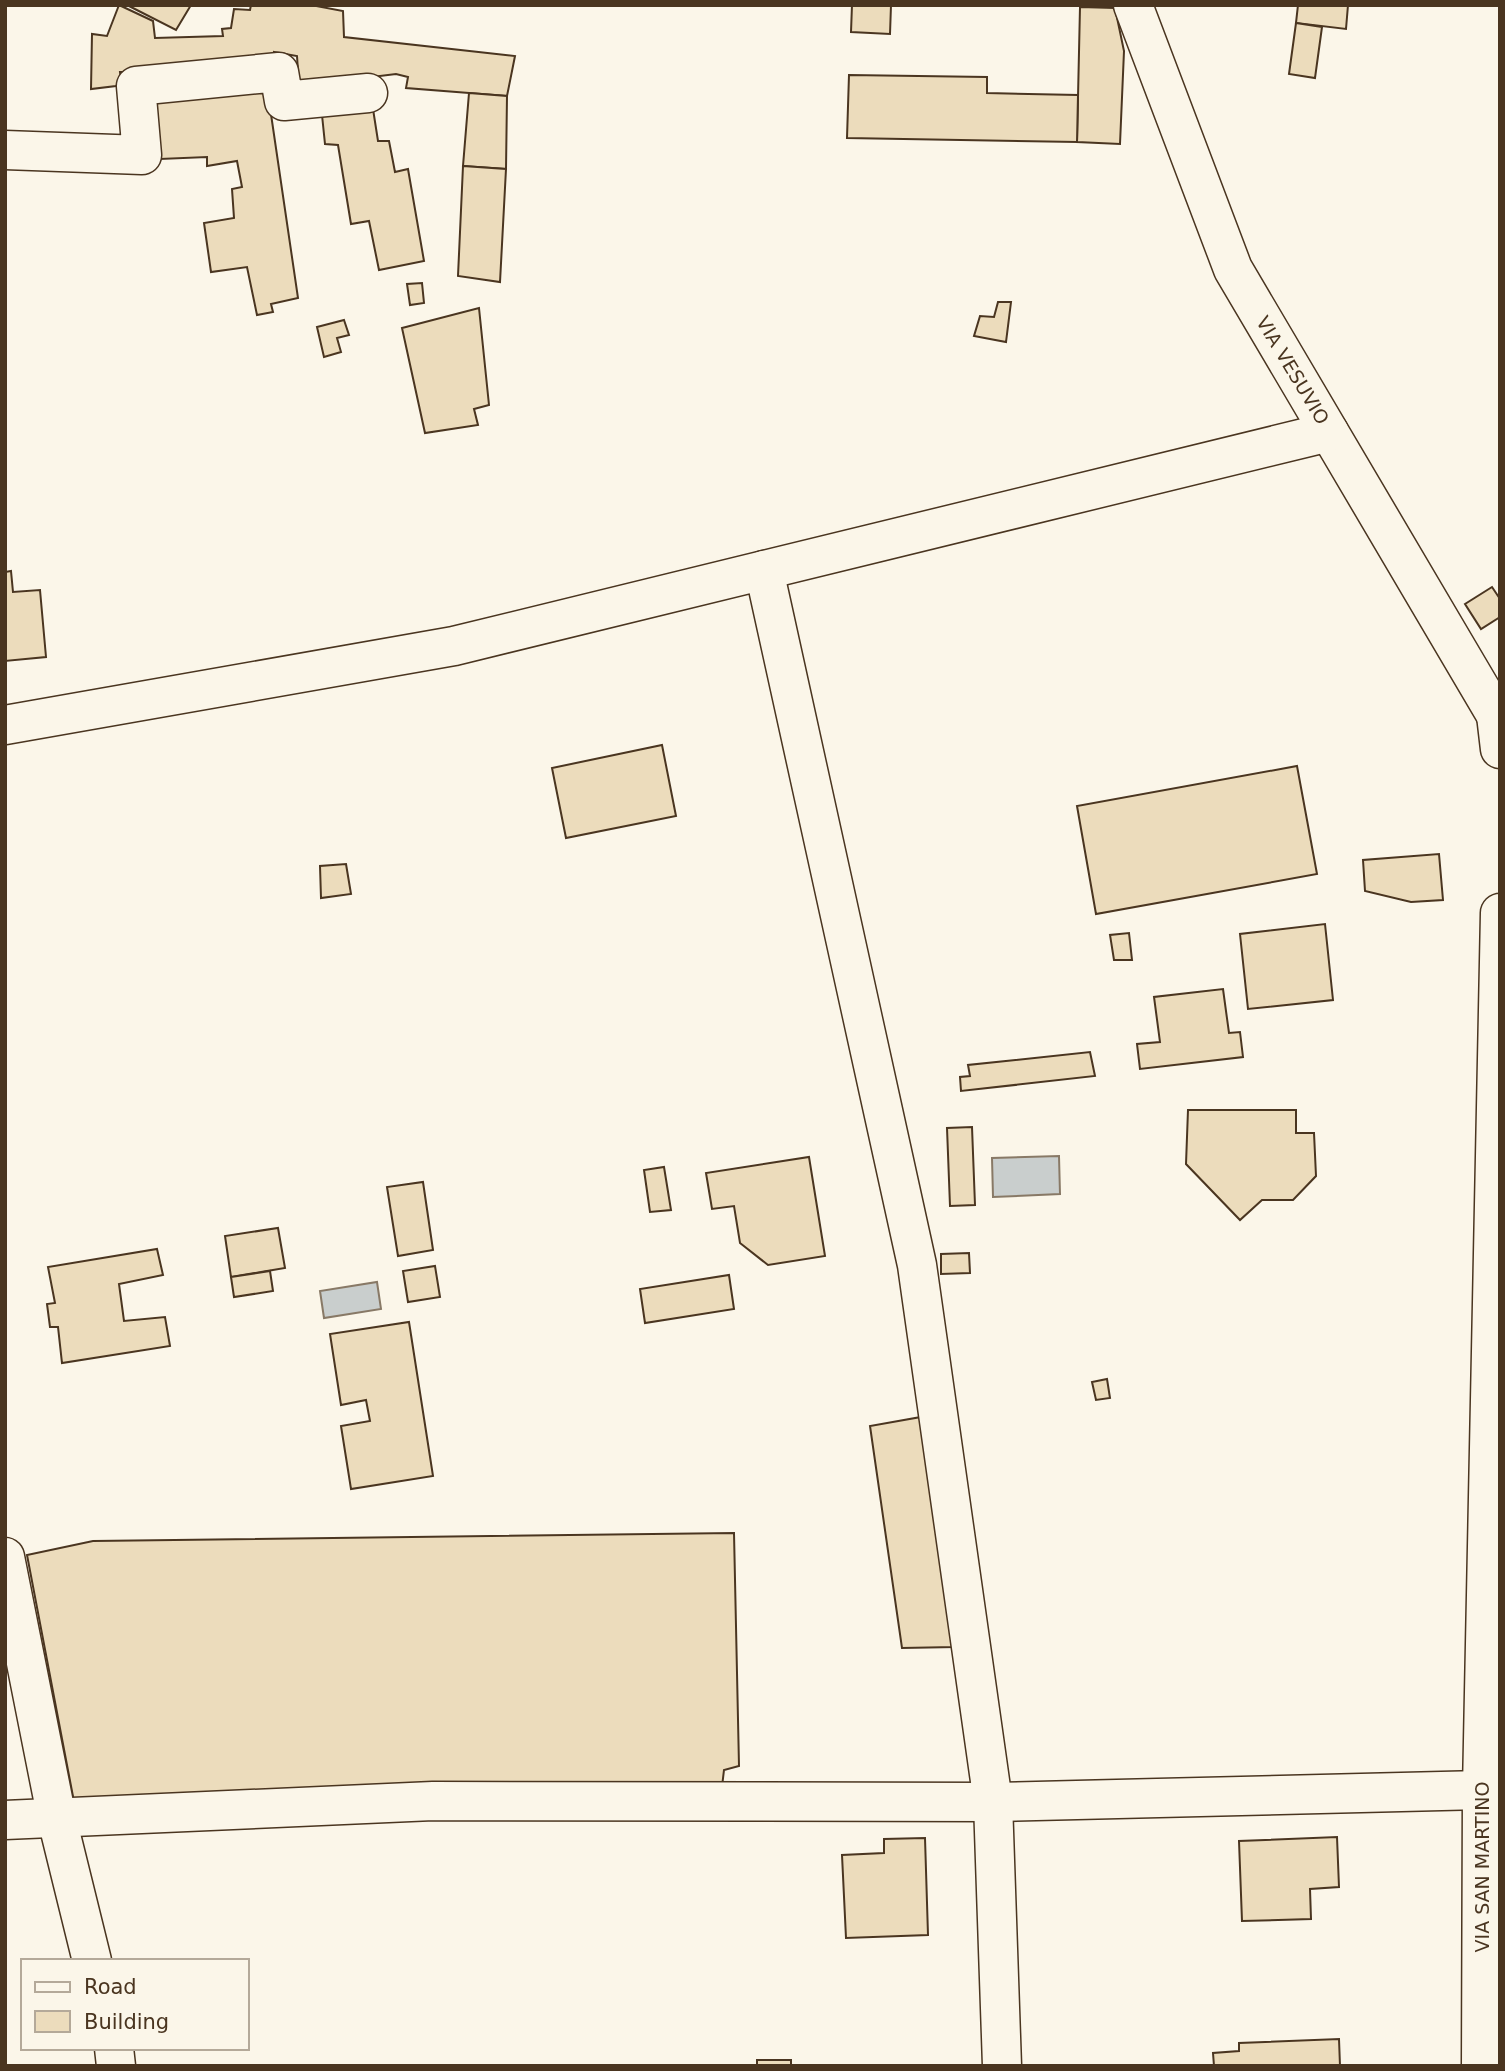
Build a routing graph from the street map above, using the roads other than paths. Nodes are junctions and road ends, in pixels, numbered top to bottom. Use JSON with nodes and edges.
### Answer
{"nodes":[{"id":1,"x":1133,"y":5,"type":"edge"},
{"id":2,"x":368,"y":93,"type":"dead end"},
{"id":3,"x":5,"y":150,"type":"edge"},
{"id":4,"x":1329,"y":432,"type":"junction"},
{"id":5,"x":764,"y":570,"type":"junction"},
{"id":6,"x":1499,"y":723,"type":"edge"},
{"id":7,"x":5,"y":725,"type":"edge"},
{"id":8,"x":1500,"y":913,"type":"edge"},
{"id":9,"x":5,"y":1558,"type":"edge"},
{"id":10,"x":1482,"y":1790,"type":"junction"},
{"id":11,"x":993,"y":1802,"type":"junction"},
{"id":12,"x":57,"y":1819,"type":"junction"},
{"id":13,"x":5,"y":1820,"type":"edge"},
{"id":14,"x":92,"y":1959,"type":"edge"},
{"id":15,"x":1002,"y":2066,"type":"edge"},
{"id":16,"x":1481,"y":2066,"type":"edge"}],
"edges":[{"from":1,"to":4,"type":"street","name":"VIA VESUVIO"},
{"from":2,"to":3,"type":"street"},
{"from":4,"to":5,"type":"street"},
{"from":4,"to":6,"type":"street","name":"VIA VESUVIO"},
{"from":5,"to":7,"type":"street"},
{"from":5,"to":11,"type":"street"},
{"from":8,"to":10,"type":"street","name":"VIA SAN MARTINO"},
{"from":9,"to":12,"type":"street"},
{"from":10,"to":11,"type":"street"},
{"from":10,"to":16,"type":"street","name":"VIA SAN MARTINO"},
{"from":11,"to":12,"type":"street"},
{"from":11,"to":15,"type":"street"},
{"from":12,"to":13,"type":"street"},
{"from":12,"to":14,"type":"street"}]}
